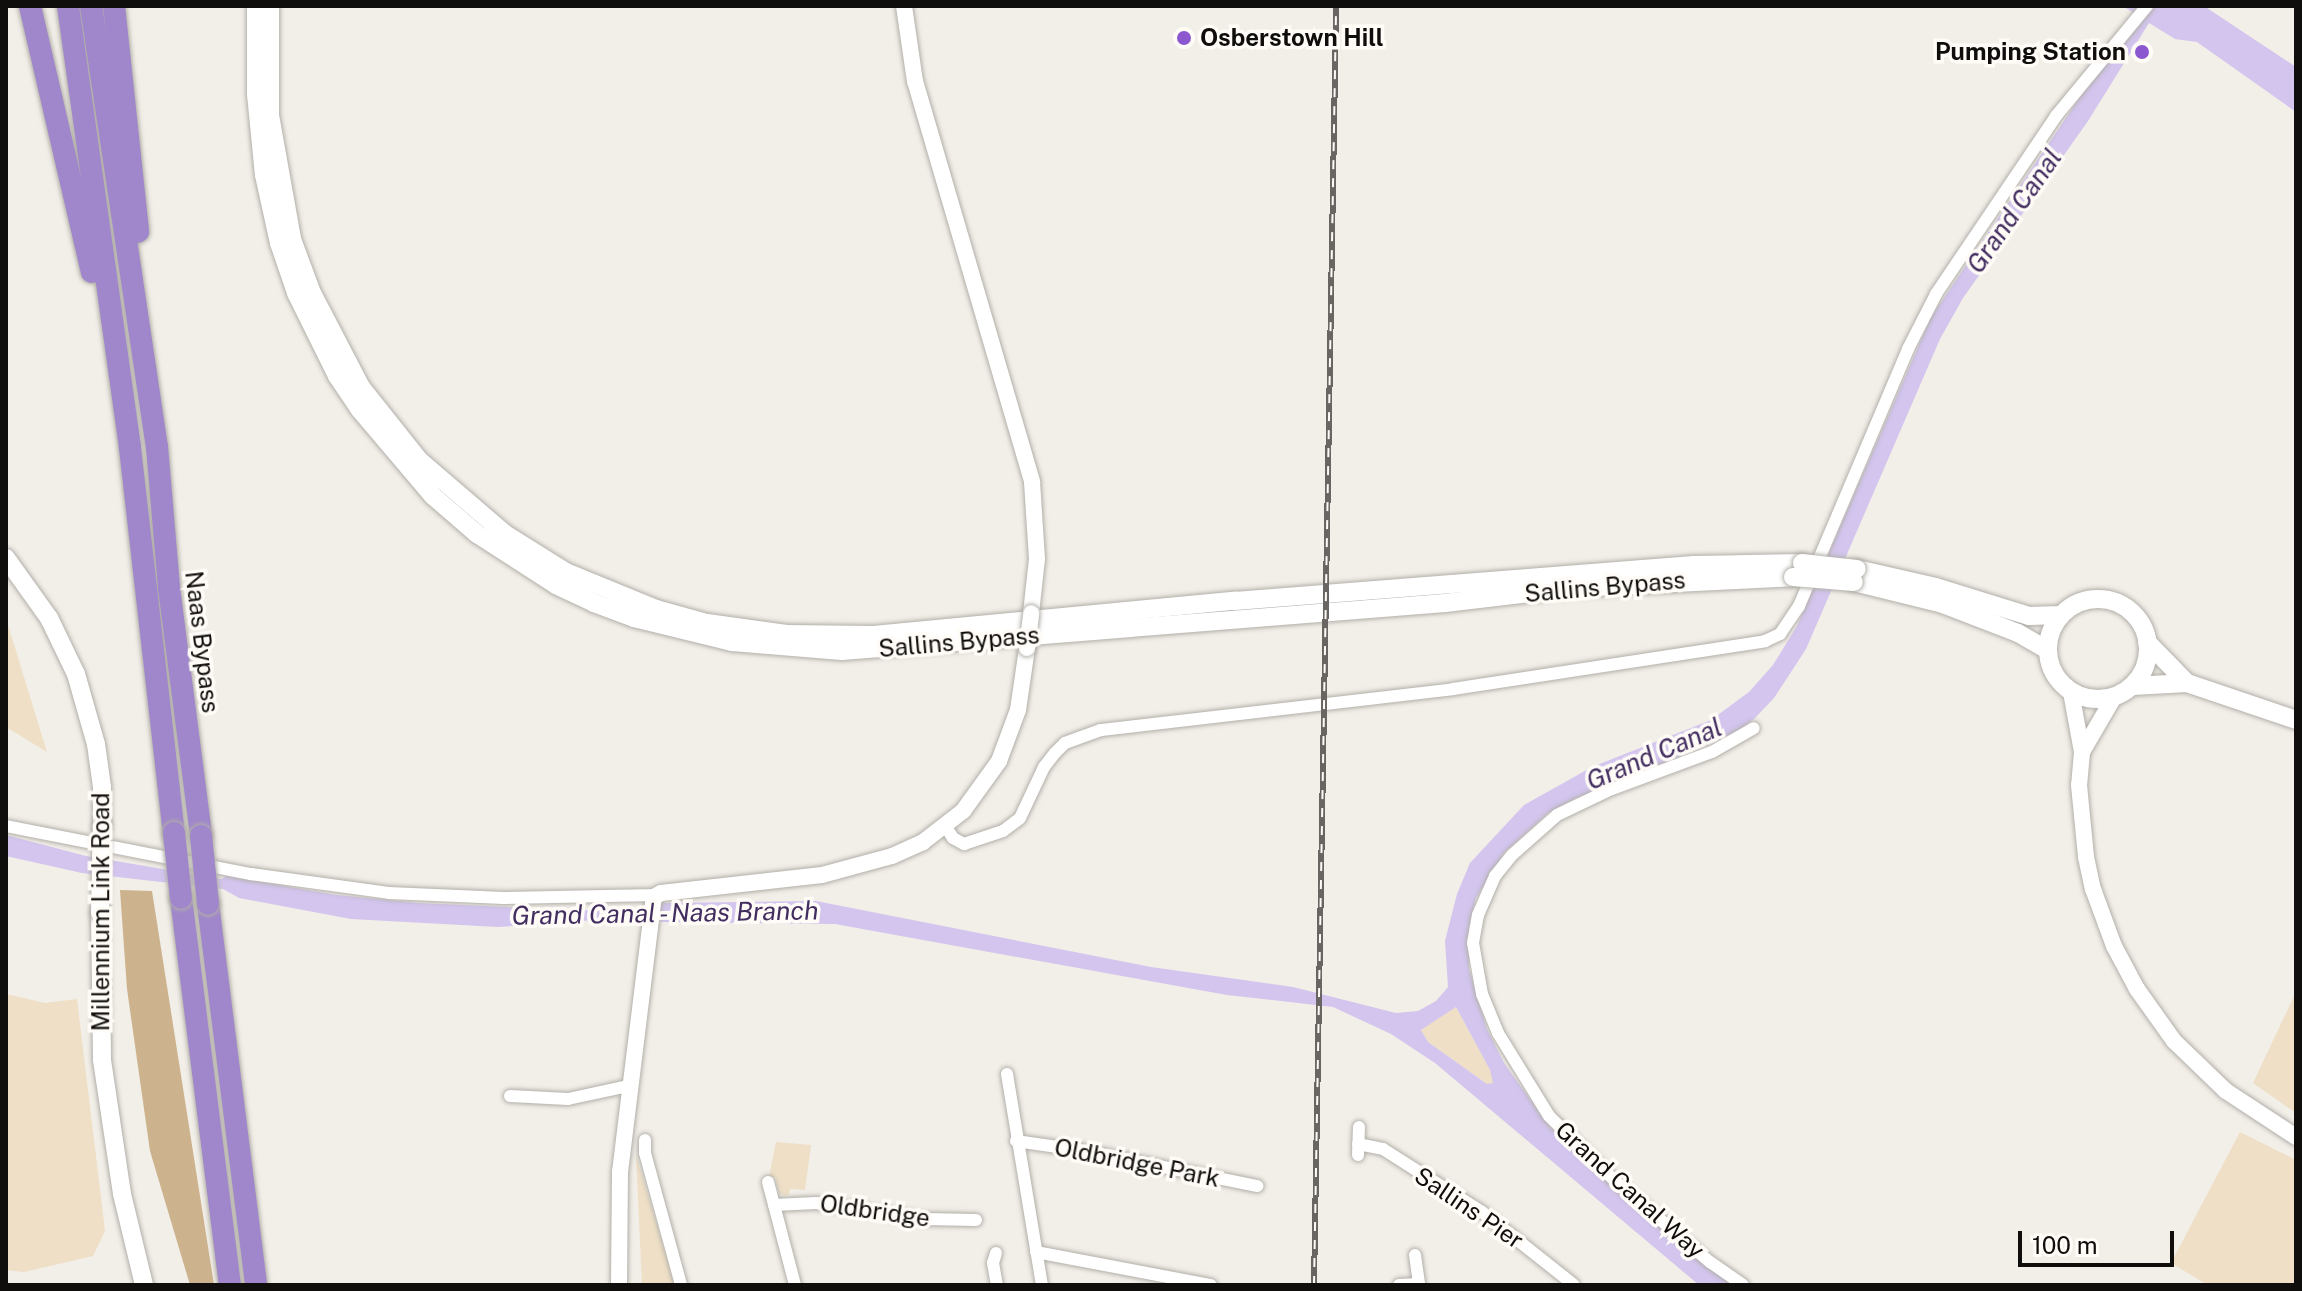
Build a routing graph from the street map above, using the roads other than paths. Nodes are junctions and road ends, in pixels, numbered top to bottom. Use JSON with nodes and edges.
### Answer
{"nodes":[{"id":1,"x":30,"y":6,"type":"edge"},
{"id":2,"x":68,"y":6,"type":"edge"},
{"id":3,"x":91,"y":6,"type":"edge"},
{"id":4,"x":114,"y":6,"type":"edge"},
{"id":5,"x":256,"y":6,"type":"edge"},
{"id":6,"x":270,"y":6,"type":"edge"},
{"id":7,"x":904,"y":6,"type":"edge"},
{"id":8,"x":2147,"y":6,"type":"edge"},
{"id":9,"x":6,"y":558,"type":"edge"},
{"id":10,"x":1797,"y":570,"type":"junction"},
{"id":11,"x":1855,"y":576,"type":"junction"},
{"id":12,"x":158,"y":588,"type":"junction"},
{"id":13,"x":2061,"y":615,"type":"junction"},
{"id":14,"x":2147,"y":642,"type":"junction"},
{"id":15,"x":2048,"y":650,"type":"junction"},
{"id":16,"x":2187,"y":683,"type":"junction"},
{"id":17,"x":2133,"y":686,"type":"junction"},
{"id":18,"x":2071,"y":692,"type":"junction"},
{"id":19,"x":2114,"y":697,"type":"junction"},
{"id":20,"x":2296,"y":720,"type":"edge"},
{"id":21,"x":1754,"y":728,"type":"dead end"},
{"id":22,"x":2082,"y":752,"type":"junction"},
{"id":23,"x":6,"y":826,"type":"edge"},
{"id":24,"x":946,"y":827,"type":"junction"},
{"id":25,"x":654,"y":898,"type":"junction"},
{"id":26,"x":1007,"y":1074,"type":"dead end"},
{"id":27,"x":628,"y":1086,"type":"junction"},
{"id":28,"x":510,"y":1096,"type":"dead end"},
{"id":29,"x":1359,"y":1127,"type":"dead end"},
{"id":30,"x":2296,"y":1137,"type":"edge"},
{"id":31,"x":645,"y":1140,"type":"dead end"},
{"id":32,"x":1016,"y":1141,"type":"junction"},
{"id":33,"x":768,"y":1182,"type":"dead end"},
{"id":34,"x":1257,"y":1186,"type":"dead end"},
{"id":35,"x":774,"y":1205,"type":"junction"},
{"id":36,"x":976,"y":1220,"type":"dead end"},
{"id":37,"x":1036,"y":1252,"type":"junction"},
{"id":38,"x":996,"y":1253,"type":"dead end"},
{"id":39,"x":1415,"y":1255,"type":"dead end"},
{"id":40,"x":1150,"y":1279,"type":"edge"},
{"id":41,"x":1419,"y":1284,"type":"edge"},
{"id":42,"x":144,"y":1285,"type":"edge"},
{"id":43,"x":230,"y":1285,"type":"edge"},
{"id":44,"x":256,"y":1285,"type":"edge"},
{"id":45,"x":619,"y":1285,"type":"edge"},
{"id":46,"x":681,"y":1285,"type":"edge"},
{"id":47,"x":795,"y":1285,"type":"edge"},
{"id":48,"x":997,"y":1285,"type":"edge"},
{"id":49,"x":1042,"y":1285,"type":"edge"},
{"id":50,"x":1211,"y":1285,"type":"edge"},
{"id":51,"x":1399,"y":1285,"type":"edge"},
{"id":52,"x":1574,"y":1285,"type":"edge"},
{"id":53,"x":1743,"y":1285,"type":"edge"}],
"edges":[{"from":1,"to":12,"type":"highway"},
{"from":2,"to":12,"type":"highway","name":"Naas Bypass"},
{"from":3,"to":12,"type":"highway","name":"Naas Bypass"},
{"from":4,"to":12,"type":"highway"},
{"from":5,"to":10,"type":"main road","name":"Sallins Bypass"},
{"from":6,"to":10,"type":"main road","name":"Sallins Bypass"},
{"from":7,"to":24,"type":"street","bridge":true},
{"from":8,"to":24,"type":"street"},
{"from":9,"to":42,"type":"main road","name":"Millennium Link Road","bridge":true},
{"from":10,"to":11,"type":"main road","name":"Sallins Bypass","bridge":true},
{"from":11,"to":13,"type":"main road","name":"Sallins Bypass"},
{"from":11,"to":15,"type":"main road","name":"Sallins Bypass"},
{"from":12,"to":43,"type":"highway","name":"Naas Bypass","bridge":true},
{"from":12,"to":44,"type":"highway","name":"Naas Bypass","bridge":true},
{"from":13,"to":14,"type":"main road"},
{"from":13,"to":15,"type":"main road"},
{"from":14,"to":16,"type":"main road"},
{"from":14,"to":17,"type":"main road"},
{"from":15,"to":18,"type":"main road"},
{"from":16,"to":17,"type":"main road"},
{"from":16,"to":20,"type":"main road"},
{"from":17,"to":19,"type":"main road"},
{"from":18,"to":19,"type":"main road"},
{"from":18,"to":22,"type":"street"},
{"from":19,"to":22,"type":"street"},
{"from":21,"to":53,"type":"street","name":"Grand Canal Way"},
{"from":22,"to":30,"type":"street"},
{"from":23,"to":25,"type":"street"},
{"from":24,"to":25,"type":"street"},
{"from":25,"to":27,"type":"street"},
{"from":26,"to":32,"type":"street","name":"Oldbridge Park"},
{"from":27,"to":28,"type":"street"},
{"from":27,"to":45,"type":"street"},
{"from":29,"to":52,"type":"street","name":"Sallins Pier"},
{"from":31,"to":46,"type":"street"},
{"from":32,"to":34,"type":"street","name":"Oldbridge Park"},
{"from":32,"to":37,"type":"street","name":"Oldbridge Park"},
{"from":33,"to":35,"type":"street"},
{"from":35,"to":36,"type":"street","name":"Oldbridge"},
{"from":35,"to":47,"type":"street"},
{"from":37,"to":40,"type":"street"},
{"from":37,"to":49,"type":"street","name":"Oldbridge Park"},
{"from":38,"to":48,"type":"street"},
{"from":39,"to":41,"type":"street"},
{"from":40,"to":50,"type":"street"},
{"from":41,"to":51,"type":"street"}]}
